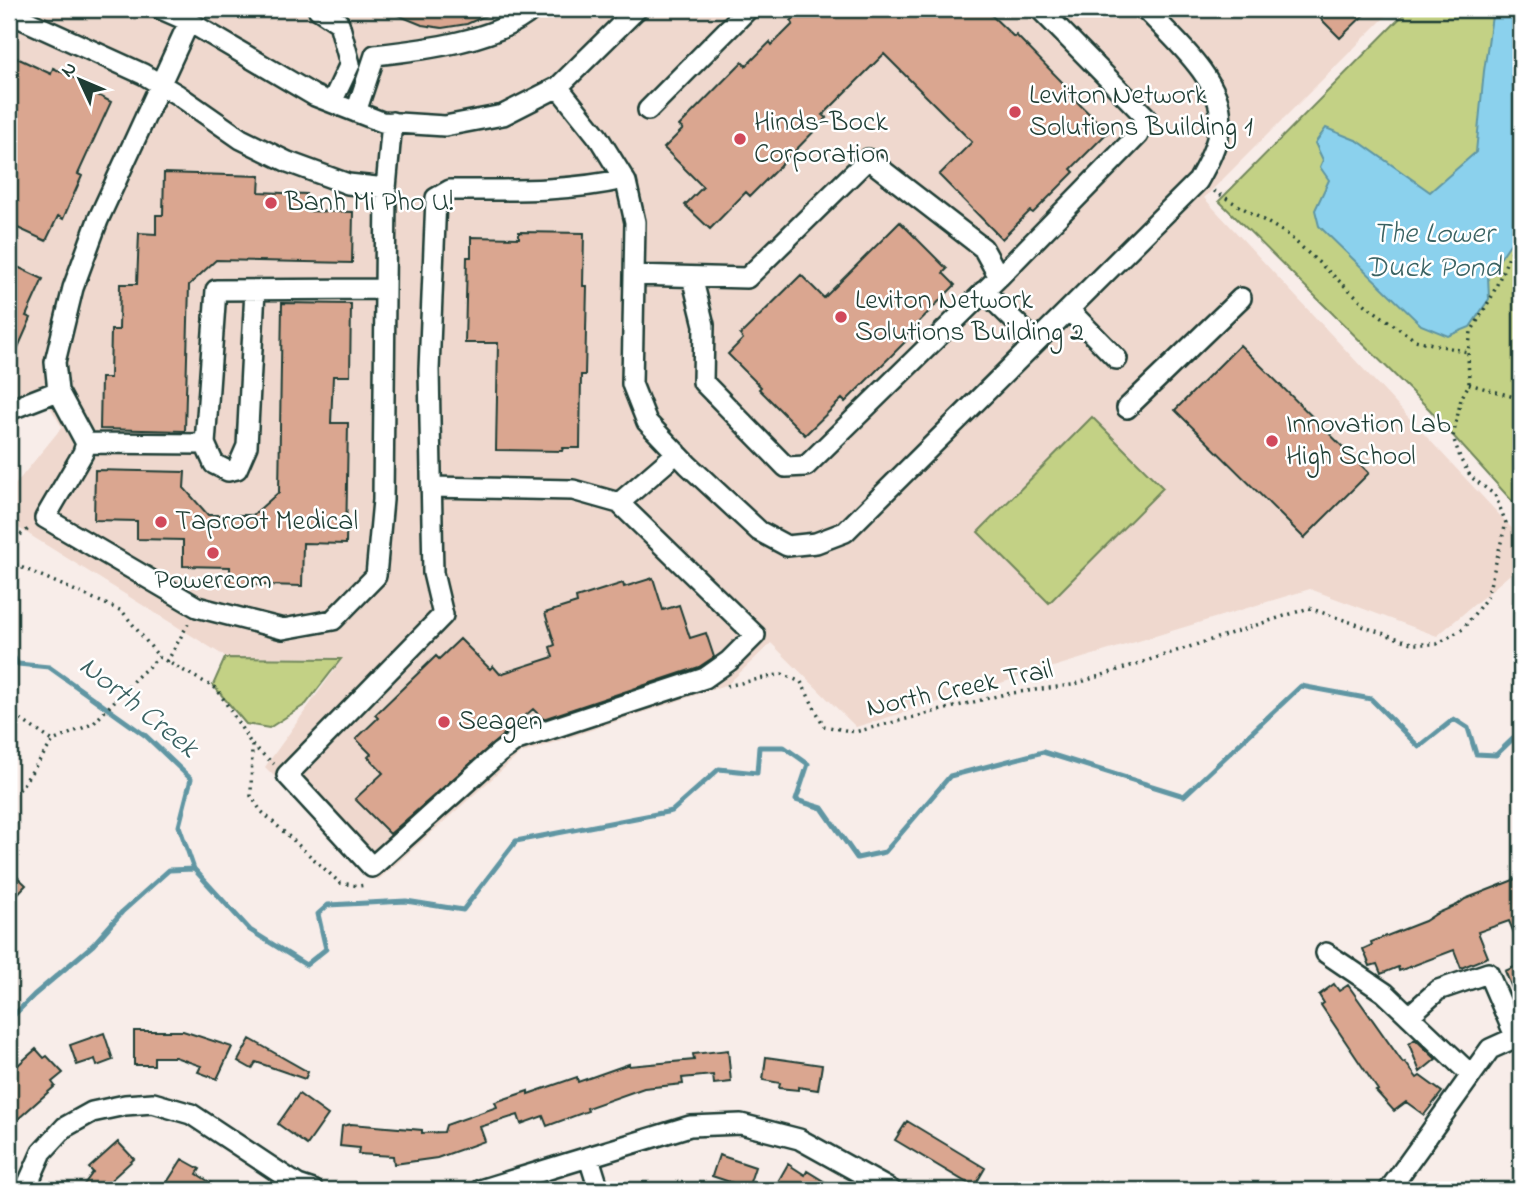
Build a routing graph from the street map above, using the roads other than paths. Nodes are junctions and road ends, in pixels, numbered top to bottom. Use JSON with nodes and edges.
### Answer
{"nodes":[{"id":1,"x":161,"y":9,"type":"edge"},
{"id":2,"x":318,"y":9,"type":"edge"},
{"id":3,"x":533,"y":9,"type":"edge"},
{"id":4,"x":637,"y":9,"type":"edge"},
{"id":5,"x":748,"y":9,"type":"edge"},
{"id":6,"x":1040,"y":9,"type":"edge"},
{"id":7,"x":1145,"y":9,"type":"edge"},
{"id":8,"x":9,"y":13,"type":"edge"},
{"id":9,"x":189,"y":22,"type":"junction"},
{"id":10,"x":161,"y":85,"type":"junction"},
{"id":11,"x":558,"y":88,"type":"junction"},
{"id":12,"x":332,"y":103,"type":"junction"},
{"id":13,"x":648,"y":110,"type":"dead end"},
{"id":14,"x":356,"y":112,"type":"junction"},
{"id":15,"x":392,"y":122,"type":"junction"},
{"id":16,"x":624,"y":179,"type":"junction"},
{"id":17,"x":386,"y":188,"type":"junction"},
{"id":18,"x":634,"y":275,"type":"junction"},
{"id":19,"x":692,"y":276,"type":"junction"},
{"id":20,"x":999,"y":276,"type":"junction"},
{"id":21,"x":385,"y":289,"type":"junction"},
{"id":22,"x":254,"y":290,"type":"junction"},
{"id":23,"x":984,"y":291,"type":"junction"},
{"id":24,"x":1241,"y":298,"type":"dead end"},
{"id":25,"x":1069,"y":310,"type":"junction"},
{"id":26,"x":1036,"y":342,"type":"junction"},
{"id":27,"x":1117,"y":359,"type":"dead end"},
{"id":28,"x":58,"y":391,"type":"junction"},
{"id":29,"x":1127,"y":408,"type":"dead end"},
{"id":30,"x":9,"y":410,"type":"edge"},
{"id":31,"x":86,"y":443,"type":"junction"},
{"id":32,"x":205,"y":444,"type":"junction"},
{"id":33,"x":677,"y":453,"type":"junction"},
{"id":34,"x":431,"y":486,"type":"junction"},
{"id":35,"x":619,"y":503,"type":"junction"},
{"id":36,"x":1326,"y":953,"type":"dead end"},
{"id":37,"x":1409,"y":1016,"type":"junction"},
{"id":38,"x":1518,"y":1036,"type":"edge"},
{"id":39,"x":1471,"y":1075,"type":"junction"},
{"id":40,"x":589,"y":1158,"type":"junction"},
{"id":41,"x":25,"y":1190,"type":"edge"},
{"id":42,"x":313,"y":1190,"type":"edge"},
{"id":43,"x":480,"y":1190,"type":"edge"},
{"id":44,"x":599,"y":1190,"type":"edge"},
{"id":45,"x":891,"y":1190,"type":"edge"},
{"id":46,"x":1389,"y":1190,"type":"edge"}],
"edges":[{"from":1,"to":9,"type":"street"},
{"from":2,"to":12,"type":"street"},
{"from":3,"to":14,"type":"street"},
{"from":4,"to":11,"type":"street"},
{"from":5,"to":13,"type":"street"},
{"from":6,"to":20,"type":"street"},
{"from":7,"to":25,"type":"street"},
{"from":8,"to":10,"type":"street"},
{"from":9,"to":10,"type":"street"},
{"from":9,"to":12,"type":"street"},
{"from":10,"to":17,"type":"street"},
{"from":10,"to":28,"type":"street"},
{"from":11,"to":15,"type":"street"},
{"from":11,"to":16,"type":"street"},
{"from":12,"to":14,"type":"street"},
{"from":14,"to":15,"type":"street"},
{"from":15,"to":17,"type":"street"},
{"from":16,"to":18,"type":"street"},
{"from":16,"to":34,"type":"street"},
{"from":17,"to":21,"type":"street"},
{"from":18,"to":19,"type":"street"},
{"from":18,"to":33,"type":"street"},
{"from":19,"to":20,"type":"street"},
{"from":19,"to":23,"type":"street"},
{"from":20,"to":23,"type":"street"},
{"from":21,"to":22,"type":"street"},
{"from":21,"to":31,"type":"street"},
{"from":22,"to":32,"type":"street"},
{"from":22,"to":32,"type":"street"},
{"from":23,"to":26,"type":"street"},
{"from":24,"to":29,"type":"street"},
{"from":25,"to":26,"type":"street"},
{"from":25,"to":27,"type":"street"},
{"from":26,"to":33,"type":"street"},
{"from":28,"to":30,"type":"street"},
{"from":28,"to":31,"type":"street"},
{"from":31,"to":32,"type":"street"},
{"from":33,"to":35,"type":"street"},
{"from":34,"to":35,"type":"street"},
{"from":34,"to":35,"type":"street"},
{"from":36,"to":37,"type":"street"},
{"from":37,"to":38,"type":"street"},
{"from":37,"to":39,"type":"street"},
{"from":38,"to":39,"type":"street"},
{"from":39,"to":46,"type":"street"},
{"from":40,"to":43,"type":"street"},
{"from":40,"to":44,"type":"street"},
{"from":40,"to":45,"type":"street"},
{"from":41,"to":42,"type":"street"}]}
